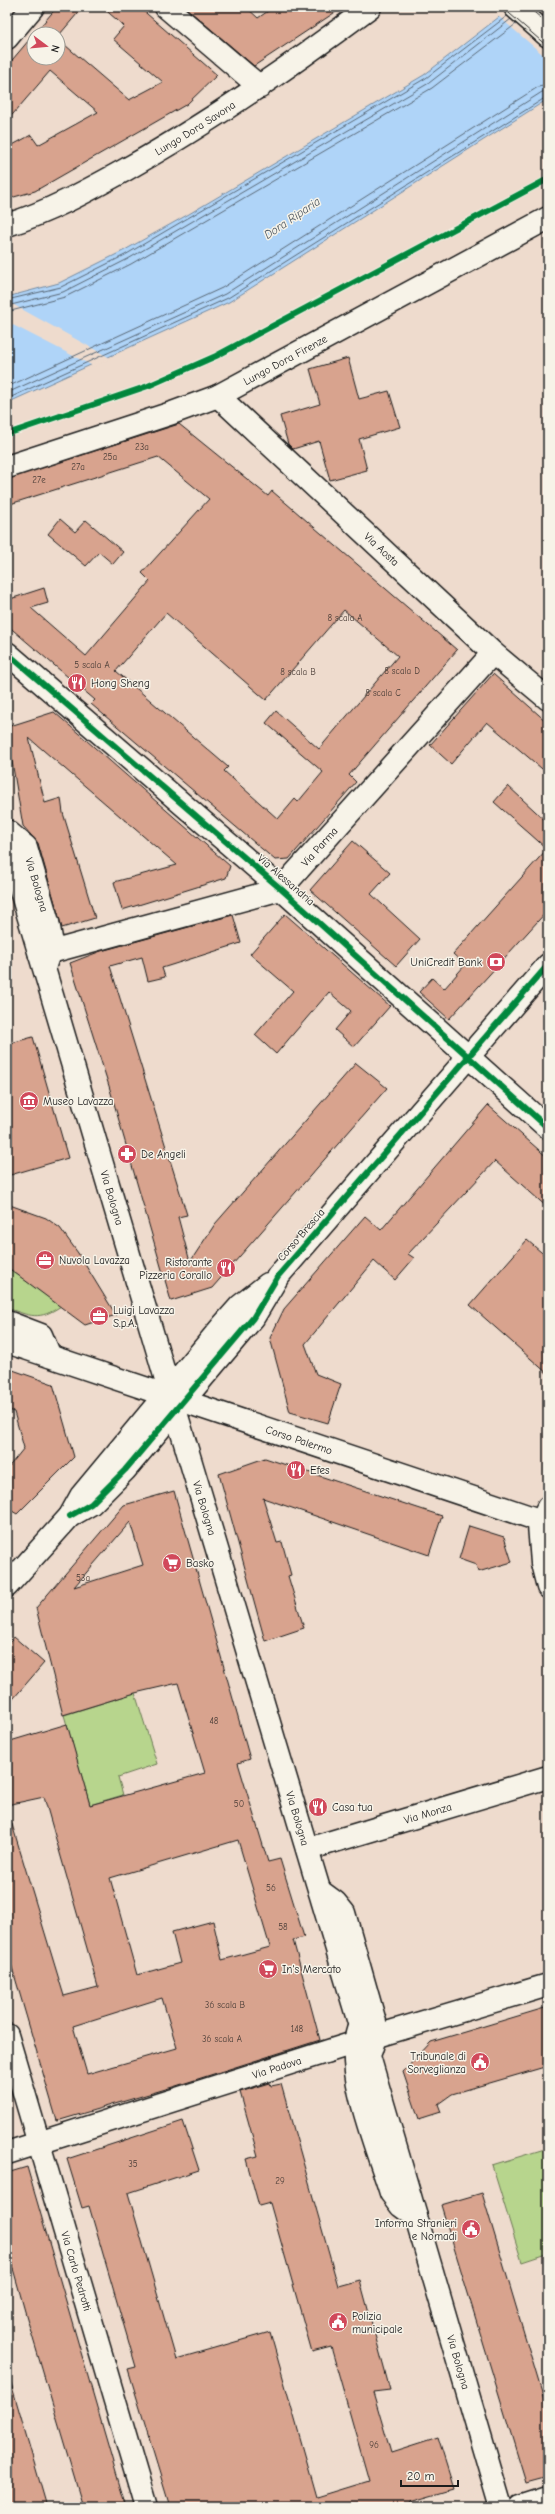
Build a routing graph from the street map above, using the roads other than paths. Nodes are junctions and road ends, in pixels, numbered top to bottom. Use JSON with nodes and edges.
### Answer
{"nodes":[{"id":1,"x":34,"y":7,"type":"edge"},
{"id":2,"x":166,"y":7,"type":"edge"},
{"id":3,"x":370,"y":7,"type":"edge"},
{"id":4,"x":515,"y":7,"type":"edge"},
{"id":5,"x":548,"y":36,"type":"edge"},
{"id":6,"x":7,"y":38,"type":"edge"},
{"id":7,"x":260,"y":87,"type":"junction"},
{"id":8,"x":548,"y":218,"type":"edge"},
{"id":9,"x":7,"y":225,"type":"edge"},
{"id":10,"x":218,"y":396,"type":"junction"},
{"id":11,"x":7,"y":467,"type":"edge"},
{"id":12,"x":7,"y":653,"type":"edge"},
{"id":13,"x":493,"y":653,"type":"junction"},
{"id":14,"x":548,"y":699,"type":"edge"},
{"id":15,"x":7,"y":830,"type":"edge"},
{"id":16,"x":7,"y":844,"type":"edge"},
{"id":17,"x":281,"y":888,"type":"junction"},
{"id":18,"x":44,"y":959,"type":"junction"},
{"id":19,"x":548,"y":965,"type":"edge"},
{"id":20,"x":469,"y":1056,"type":"junction"},
{"id":21,"x":548,"y":1128,"type":"edge"},
{"id":22,"x":7,"y":1322,"type":"edge"},
{"id":23,"x":7,"y":1342,"type":"edge"},
{"id":24,"x":50,"y":1356,"type":"junction"},
{"id":25,"x":173,"y":1398,"type":"junction"},
{"id":26,"x":546,"y":1517,"type":"edge"},
{"id":27,"x":7,"y":1586,"type":"edge"},
{"id":28,"x":548,"y":1586,"type":"edge"},
{"id":29,"x":548,"y":1778,"type":"edge"},
{"id":30,"x":308,"y":1849,"type":"junction"},
{"id":31,"x":548,"y":1985,"type":"edge"},
{"id":32,"x":7,"y":2035,"type":"edge"},
{"id":33,"x":369,"y":2038,"type":"junction"},
{"id":34,"x":39,"y":2143,"type":"junction"},
{"id":35,"x":7,"y":2153,"type":"edge"},
{"id":36,"x":548,"y":2498,"type":"edge"},
{"id":37,"x":146,"y":2507,"type":"edge"},
{"id":38,"x":501,"y":2507,"type":"edge"},
{"id":39,"x":520,"y":2507,"type":"edge"}],
"edges":[{"from":1,"to":6,"type":"street"},
{"from":2,"to":7,"type":"street"},
{"from":3,"to":7,"type":"street","name":"Lungo Dora Savona"},
{"from":4,"to":5,"type":"street"},
{"from":7,"to":9,"type":"street","name":"Lungo Dora Savona"},
{"from":8,"to":10,"type":"street","name":"Lungo Dora Firenze"},
{"from":10,"to":11,"type":"street","name":"Lungo Dora Firenze"},
{"from":10,"to":13,"type":"street","name":"Via Aosta"},
{"from":12,"to":17,"type":"street","name":"Via Alessandria"},
{"from":13,"to":14,"type":"street","name":"Via Aosta"},
{"from":13,"to":17,"type":"street","name":"Via Parma"},
{"from":15,"to":18,"type":"street","name":"Via Bologna"},
{"from":16,"to":18,"type":"street","name":"Via Bologna"},
{"from":17,"to":18,"type":"street"},
{"from":17,"to":20,"type":"street","name":"Via Alessandria"},
{"from":18,"to":25,"type":"street","name":"Via Bologna"},
{"from":19,"to":20,"type":"street","name":"Corso Brescia"},
{"from":20,"to":21,"type":"street","name":"Via Alessandria"},
{"from":20,"to":25,"type":"street","name":"Corso Brescia"},
{"from":22,"to":24,"type":"street"},
{"from":23,"to":24,"type":"street","name":"Corso Palermo"},
{"from":24,"to":25,"type":"street","name":"Corso Palermo"},
{"from":25,"to":26,"type":"street","name":"Corso Palermo"},
{"from":25,"to":27,"type":"street","name":"Corso Brescia"},
{"from":25,"to":30,"type":"street","name":"Via Bologna"},
{"from":26,"to":28,"type":"street"},
{"from":29,"to":30,"type":"street","name":"Via Monza"},
{"from":30,"to":33,"type":"street","name":"Via Bologna"},
{"from":31,"to":33,"type":"street","name":"Via Padova"},
{"from":32,"to":34,"type":"street","name":"Via Carlo Pedrotti"},
{"from":33,"to":34,"type":"street","name":"Via Padova"},
{"from":33,"to":38,"type":"street","name":"Via Bologna"},
{"from":34,"to":35,"type":"street","name":"Via Padova"},
{"from":34,"to":37,"type":"street","name":"Via Carlo Pedrotti"},
{"from":36,"to":39,"type":"street"}]}
